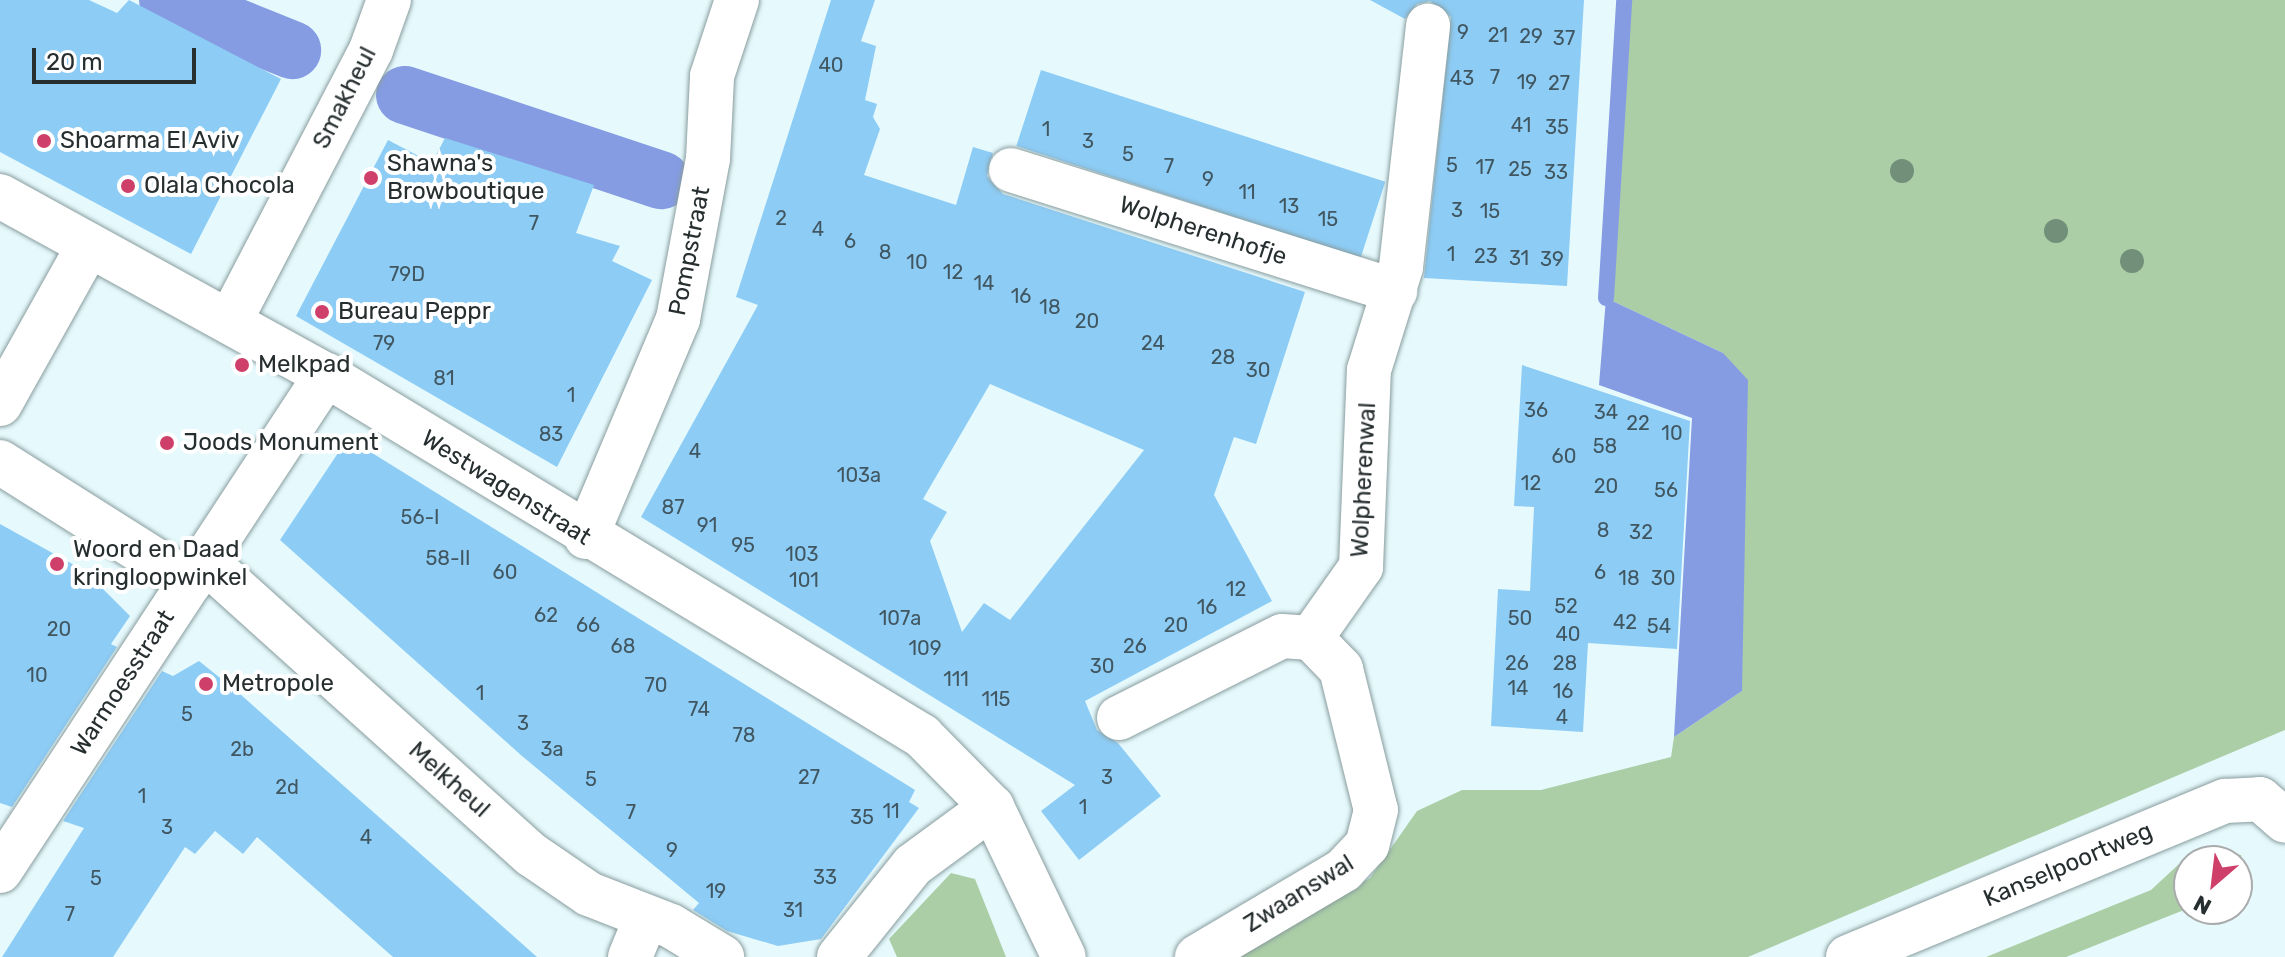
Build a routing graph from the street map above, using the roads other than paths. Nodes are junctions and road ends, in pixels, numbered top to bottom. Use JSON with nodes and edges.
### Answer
{"nodes":[{"id":1,"x":389,"y":0,"type":"edge"},
{"id":2,"x":737,"y":0,"type":"edge"},
{"id":3,"x":1428,"y":26,"type":"dead end"},
{"id":4,"x":1011,"y":170,"type":"dead end"},
{"id":5,"x":0,"y":196,"type":"edge"},
{"id":6,"x":89,"y":245,"type":"junction"},
{"id":7,"x":1395,"y":291,"type":"junction"},
{"id":8,"x":230,"y":321,"type":"junction"},
{"id":9,"x":326,"y":375,"type":"junction"},
{"id":10,"x":0,"y":404,"type":"edge"},
{"id":11,"x":0,"y":462,"type":"edge"},
{"id":12,"x":586,"y":537,"type":"junction"},
{"id":13,"x":197,"y":571,"type":"junction"},
{"id":14,"x":1311,"y":638,"type":"junction"},
{"id":15,"x":1119,"y":718,"type":"dead end"},
{"id":16,"x":992,"y":807,"type":"junction"},
{"id":17,"x":2285,"y":821,"type":"edge"},
{"id":18,"x":0,"y":871,"type":"edge"},
{"id":19,"x":649,"y":934,"type":"edge"},
{"id":20,"x":722,"y":957,"type":"edge"},
{"id":21,"x":839,"y":957,"type":"edge"},
{"id":22,"x":1064,"y":957,"type":"edge"},
{"id":23,"x":1197,"y":957,"type":"edge"},
{"id":24,"x":1848,"y":957,"type":"edge"}],
"edges":[{"from":1,"to":8,"type":"street","name":"Smakheul"},
{"from":2,"to":12,"type":"street","name":"Pompstraat"},
{"from":3,"to":7,"type":"street","name":"Wolpherenwal"},
{"from":4,"to":7,"type":"street","name":"Wolpherenhofje"},
{"from":5,"to":6,"type":"street","name":"Westwagenstraat"},
{"from":6,"to":8,"type":"street","name":"Westwagenstraat"},
{"from":6,"to":10,"type":"street"},
{"from":7,"to":14,"type":"street","name":"Wolpherenwal"},
{"from":8,"to":9,"type":"street","name":"Westwagenstraat"},
{"from":9,"to":12,"type":"street","name":"Westwagenstraat"},
{"from":9,"to":13,"type":"street","name":"Warmoesstraat"},
{"from":11,"to":13,"type":"street"},
{"from":12,"to":16,"type":"street","name":"Westwagenstraat"},
{"from":13,"to":18,"type":"street","name":"Warmoesstraat"},
{"from":13,"to":19,"type":"street","name":"Melkheul"},
{"from":14,"to":15,"type":"street"},
{"from":14,"to":23,"type":"street","name":"Zwaanswal"},
{"from":16,"to":21,"type":"street"},
{"from":16,"to":22,"type":"street","name":"Westwagenstraat"},
{"from":17,"to":24,"type":"street","name":"Kanselpoortweg"},
{"from":19,"to":20,"type":"street","name":"Melkheul"}]}
